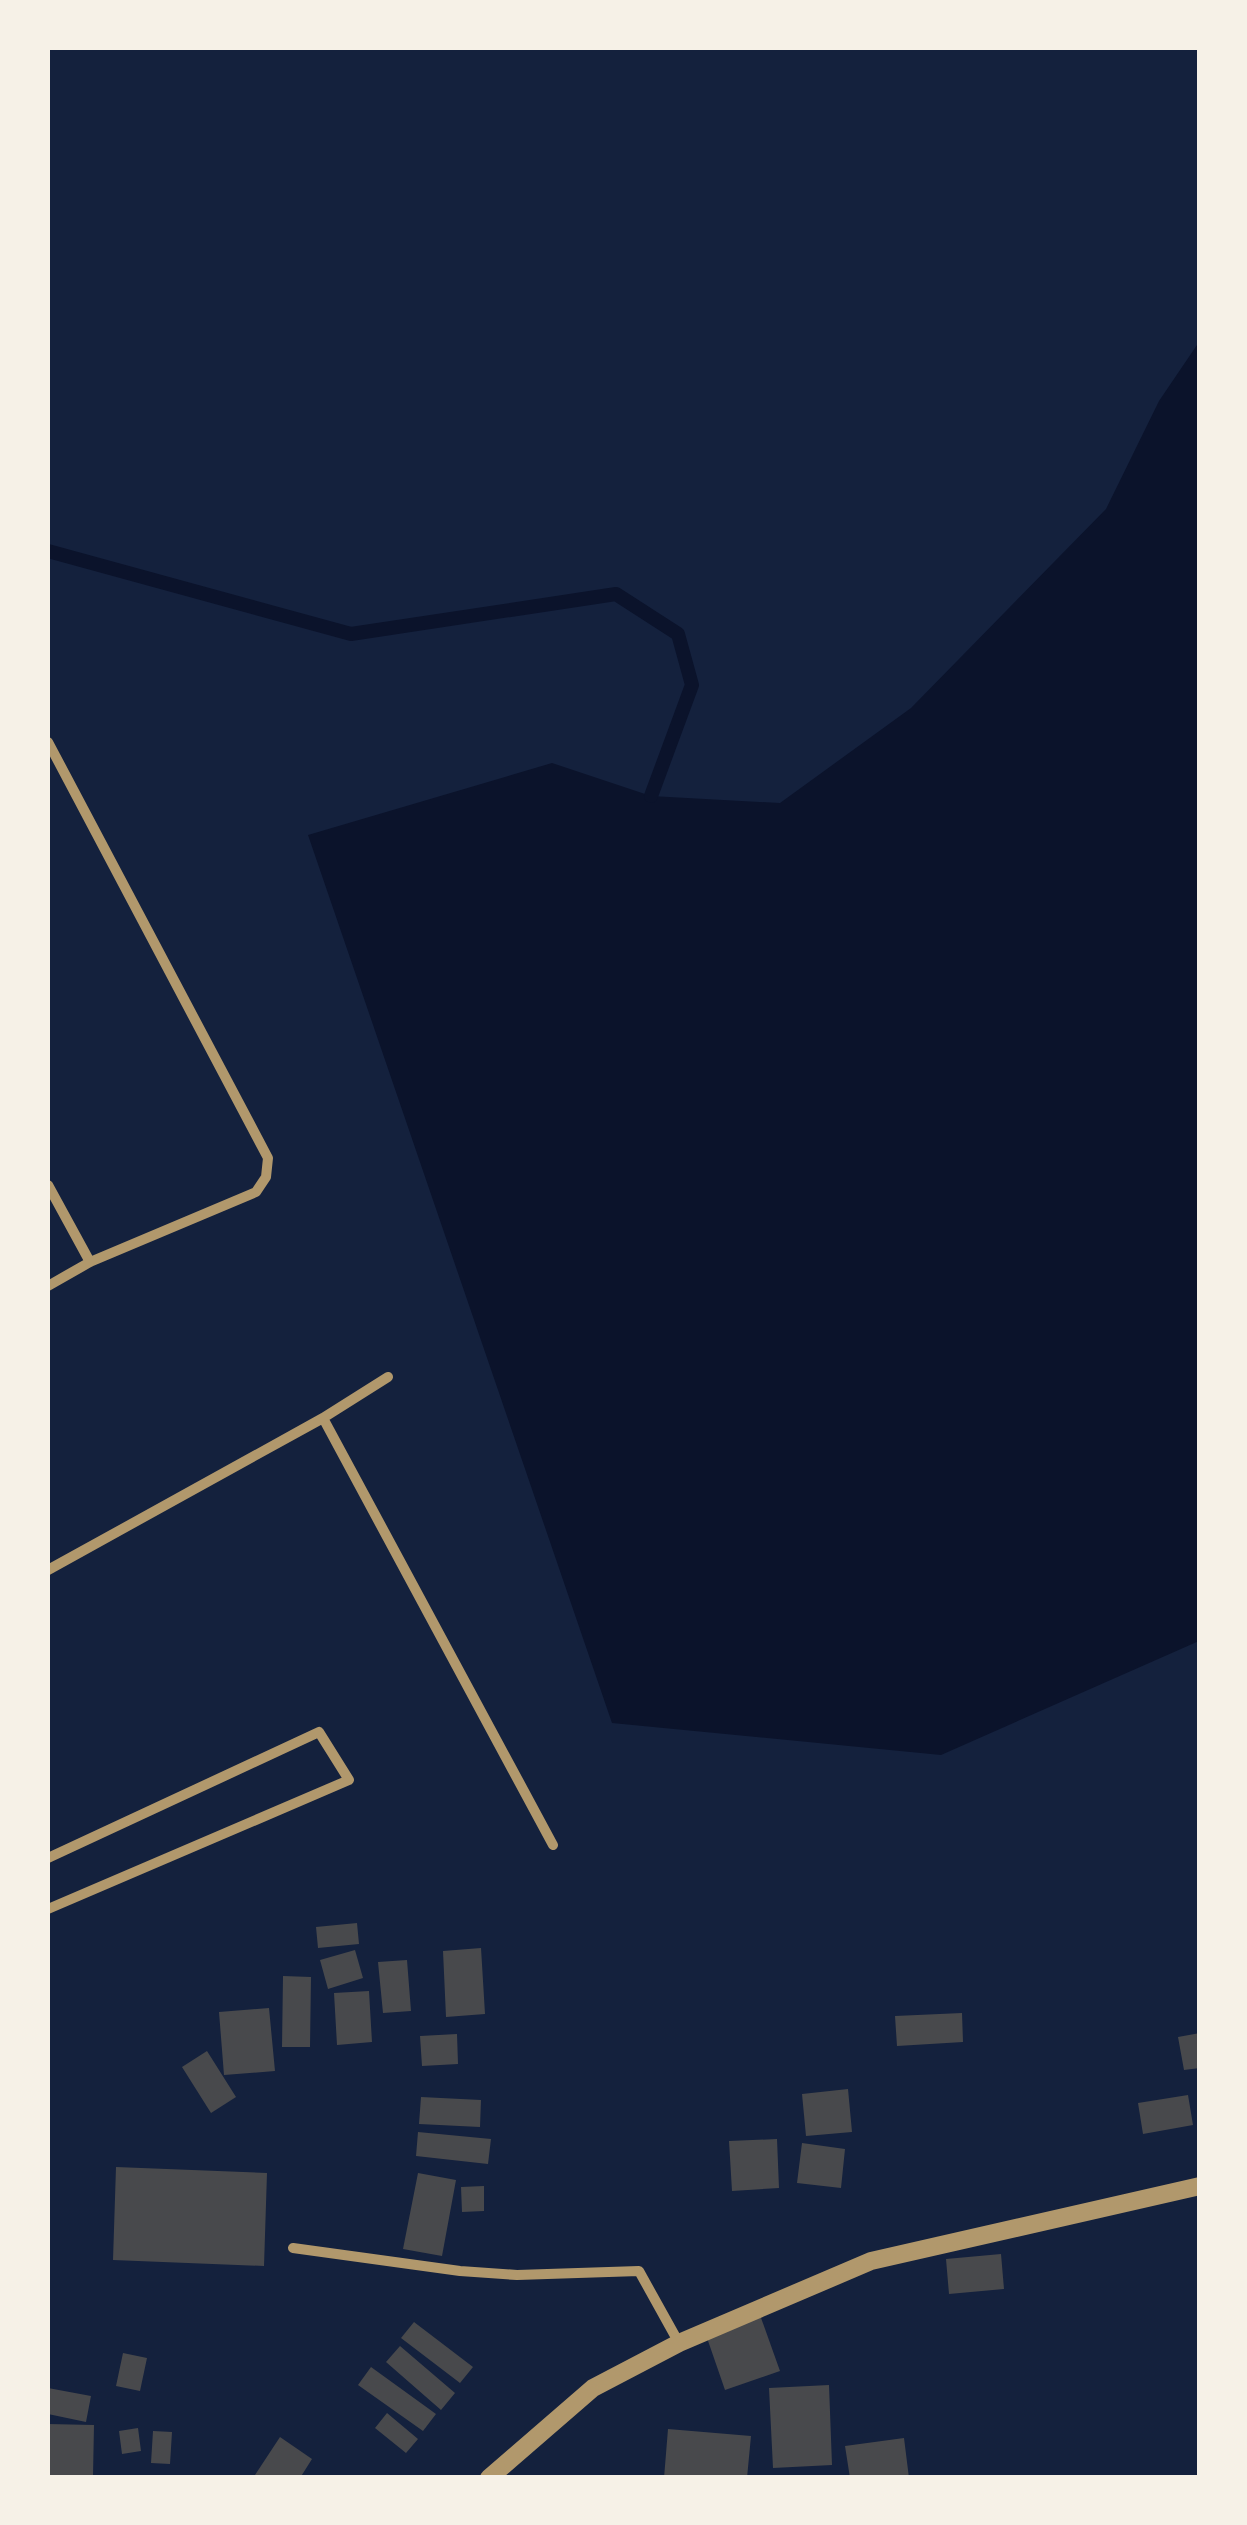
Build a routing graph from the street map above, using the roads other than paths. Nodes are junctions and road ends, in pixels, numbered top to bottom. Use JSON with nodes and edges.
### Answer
{"nodes":[{"id":1,"x":48,"y":742,"type":"edge"},
{"id":2,"x":48,"y":1186,"type":"edge"},
{"id":3,"x":90,"y":1262,"type":"junction"},
{"id":4,"x":48,"y":1286,"type":"edge"},
{"id":5,"x":388,"y":1377,"type":"dead end"},
{"id":6,"x":323,"y":1418,"type":"junction"},
{"id":7,"x":48,"y":1570,"type":"edge"},
{"id":8,"x":553,"y":1845,"type":"dead end"},
{"id":9,"x":48,"y":1858,"type":"edge"},
{"id":10,"x":48,"y":1909,"type":"edge"},
{"id":11,"x":1200,"y":2186,"type":"edge"},
{"id":12,"x":293,"y":2248,"type":"dead end"},
{"id":13,"x":679,"y":2343,"type":"junction"},
{"id":14,"x":489,"y":2478,"type":"edge"}],
"edges":[{"from":1,"to":3,"type":"street"},
{"from":2,"to":3,"type":"street"},
{"from":3,"to":4,"type":"street"},
{"from":5,"to":6,"type":"street"},
{"from":6,"to":7,"type":"street"},
{"from":6,"to":8,"type":"street"},
{"from":9,"to":10,"type":"street"},
{"from":11,"to":13,"type":"street"},
{"from":12,"to":13,"type":"street"},
{"from":13,"to":14,"type":"street"}]}
